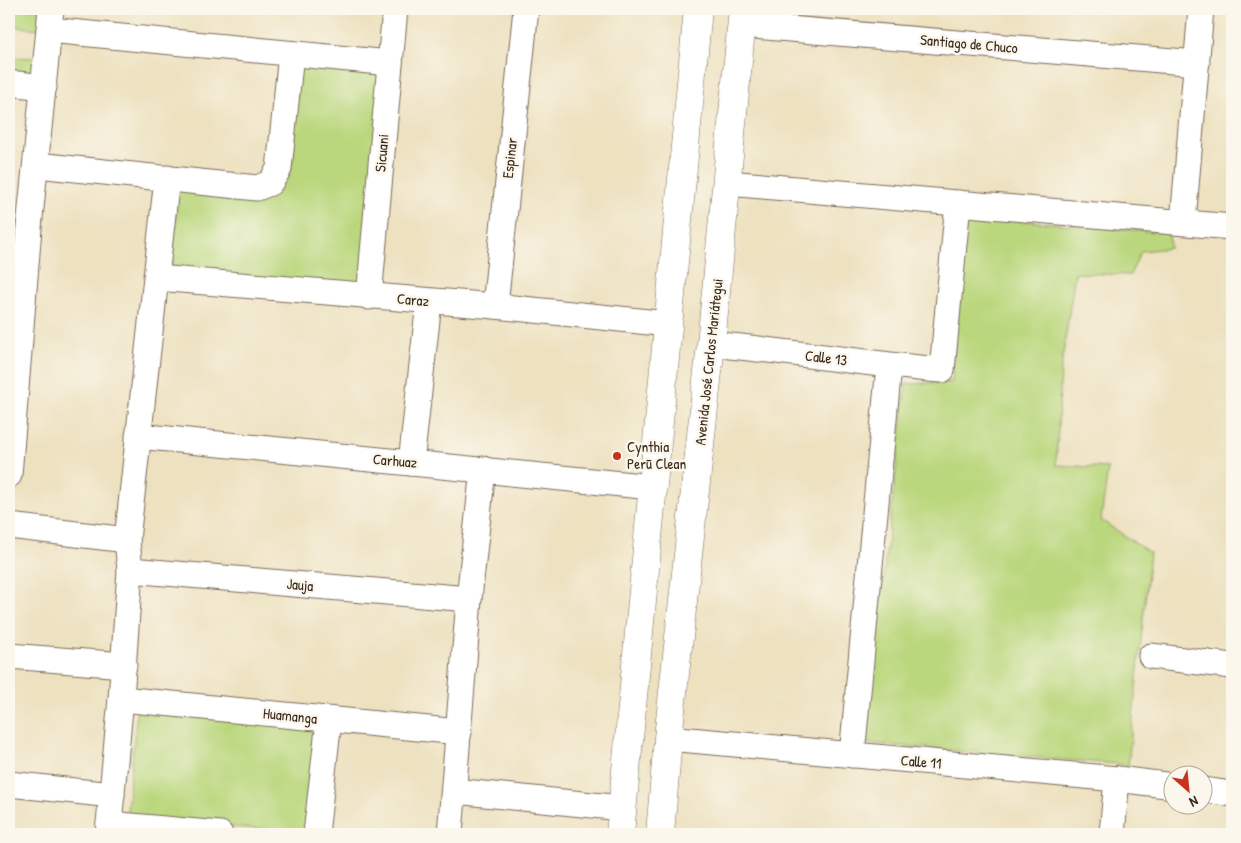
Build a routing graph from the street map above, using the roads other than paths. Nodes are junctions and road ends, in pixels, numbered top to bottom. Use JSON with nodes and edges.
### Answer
{"nodes":[{"id":1,"x":395,"y":9,"type":"edge"},
{"id":2,"x":526,"y":9,"type":"edge"},
{"id":3,"x":698,"y":9,"type":"edge"},
{"id":4,"x":1201,"y":9,"type":"edge"},
{"id":5,"x":743,"y":17,"type":"edge"},
{"id":6,"x":50,"y":19,"type":"edge"},
{"id":7,"x":290,"y":54,"type":"junction"},
{"id":8,"x":390,"y":63,"type":"junction"},
{"id":9,"x":1197,"y":63,"type":"junction"},
{"id":10,"x":9,"y":83,"type":"edge"},
{"id":11,"x":44,"y":86,"type":"junction"},
{"id":12,"x":37,"y":165,"type":"junction"},
{"id":13,"x":167,"y":178,"type":"junction"},
{"id":14,"x":728,"y":183,"type":"junction"},
{"id":15,"x":958,"y":203,"type":"junction"},
{"id":16,"x":1183,"y":222,"type":"junction"},
{"id":17,"x":19,"y":227,"type":"edge"},
{"id":18,"x":1232,"y":228,"type":"edge"},
{"id":19,"x":157,"y":278,"type":"junction"},
{"id":20,"x":369,"y":296,"type":"junction"},
{"id":21,"x":429,"y":302,"type":"junction"},
{"id":22,"x":495,"y":306,"type":"junction"},
{"id":23,"x":668,"y":324,"type":"junction"},
{"id":24,"x":711,"y":344,"type":"junction"},
{"id":25,"x":889,"y":366,"type":"junction"},
{"id":26,"x":12,"y":381,"type":"edge"},
{"id":27,"x":138,"y":436,"type":"junction"},
{"id":28,"x":412,"y":463,"type":"junction"},
{"id":29,"x":483,"y":469,"type":"junction"},
{"id":30,"x":9,"y":475,"type":"edge"},
{"id":31,"x":652,"y":487,"type":"junction"},
{"id":32,"x":9,"y":526,"type":"edge"},
{"id":33,"x":127,"y":540,"type":"junction"},
{"id":34,"x":130,"y":570,"type":"junction"},
{"id":35,"x":469,"y":599,"type":"junction"},
{"id":36,"x":9,"y":656,"type":"edge"},
{"id":37,"x":1151,"y":656,"type":"dead end"},
{"id":38,"x":124,"y":665,"type":"junction"},
{"id":39,"x":1232,"y":666,"type":"edge"},
{"id":40,"x":634,"y":693,"type":"junction"},
{"id":41,"x":673,"y":698,"type":"junction"},
{"id":42,"x":121,"y":699,"type":"junction"},
{"id":43,"x":329,"y":720,"type":"junction"},
{"id":44,"x":458,"y":732,"type":"junction"},
{"id":45,"x":668,"y":738,"type":"junction"},
{"id":46,"x":852,"y":755,"type":"junction"},
{"id":47,"x":1117,"y":779,"type":"junction"},
{"id":48,"x":9,"y":784,"type":"edge"},
{"id":49,"x":1164,"y":785,"type":"edge"},
{"id":50,"x":454,"y":791,"type":"junction"},
{"id":51,"x":1214,"y":791,"type":"edge"},
{"id":52,"x":112,"y":794,"type":"junction"},
{"id":53,"x":1232,"y":794,"type":"edge"},
{"id":54,"x":621,"y":821,"type":"edge"},
{"id":55,"x":109,"y":829,"type":"edge"},
{"id":56,"x":220,"y":834,"type":"edge"},
{"id":57,"x":316,"y":834,"type":"edge"},
{"id":58,"x":450,"y":834,"type":"edge"},
{"id":59,"x":660,"y":834,"type":"edge"},
{"id":60,"x":1112,"y":834,"type":"edge"}],
"edges":[{"from":1,"to":8,"type":"street","name":"Sicuani"},
{"from":2,"to":22,"type":"street","name":"Espinar"},
{"from":3,"to":23,"type":"main road"},
{"from":4,"to":9,"type":"street"},
{"from":5,"to":9,"type":"street","name":"Santiago de Chuco"},
{"from":5,"to":14,"type":"main road","name":"Avenida José Carlos Mariátegui"},
{"from":6,"to":7,"type":"street"},
{"from":6,"to":11,"type":"street"},
{"from":7,"to":8,"type":"street"},
{"from":7,"to":13,"type":"street"},
{"from":8,"to":20,"type":"street","name":"Sicuani"},
{"from":9,"to":16,"type":"street"},
{"from":10,"to":11,"type":"street"},
{"from":11,"to":12,"type":"street"},
{"from":12,"to":13,"type":"street"},
{"from":12,"to":17,"type":"street"},
{"from":13,"to":19,"type":"street"},
{"from":14,"to":15,"type":"street"},
{"from":14,"to":24,"type":"main road","name":"Avenida José Carlos Mariátegui"},
{"from":15,"to":16,"type":"street"},
{"from":15,"to":25,"type":"street","name":"Calle 13"},
{"from":16,"to":18,"type":"street"},
{"from":17,"to":26,"type":"street"},
{"from":19,"to":20,"type":"street","name":"Caraz"},
{"from":19,"to":27,"type":"street"},
{"from":20,"to":21,"type":"street","name":"Caraz"},
{"from":21,"to":22,"type":"street","name":"Caraz"},
{"from":21,"to":28,"type":"street"},
{"from":22,"to":23,"type":"street","name":"Caraz"},
{"from":23,"to":31,"type":"main road"},
{"from":24,"to":25,"type":"street","name":"Calle 13"},
{"from":24,"to":41,"type":"main road","name":"Avenida José Carlos Mariátegui"},
{"from":25,"to":46,"type":"street"},
{"from":26,"to":30,"type":"street"},
{"from":27,"to":28,"type":"street","name":"Carhuaz"},
{"from":27,"to":33,"type":"street"},
{"from":28,"to":29,"type":"street","name":"Carhuaz"},
{"from":29,"to":31,"type":"street","name":"Carhuaz"},
{"from":29,"to":35,"type":"street"},
{"from":31,"to":40,"type":"main road"},
{"from":32,"to":33,"type":"street"},
{"from":33,"to":34,"type":"street"},
{"from":34,"to":35,"type":"street","name":"Jauja"},
{"from":34,"to":38,"type":"street"},
{"from":35,"to":44,"type":"street"},
{"from":36,"to":38,"type":"street"},
{"from":37,"to":39,"type":"street"},
{"from":38,"to":42,"type":"street"},
{"from":40,"to":41,"type":"main road"},
{"from":40,"to":54,"type":"main road"},
{"from":41,"to":45,"type":"main road","name":"Avenida José Carlos Mariátegui"},
{"from":42,"to":43,"type":"street","name":"Huamanga"},
{"from":42,"to":52,"type":"street"},
{"from":43,"to":44,"type":"street","name":"Huamanga"},
{"from":43,"to":57,"type":"street"},
{"from":44,"to":50,"type":"street"},
{"from":45,"to":46,"type":"street","name":"Calle 11"},
{"from":45,"to":59,"type":"main road","name":"Avenida José Carlos Mariátegui"},
{"from":46,"to":47,"type":"street","name":"Calle 11"},
{"from":47,"to":49,"type":"street","name":"Calle 11"},
{"from":47,"to":60,"type":"street"},
{"from":48,"to":52,"type":"street"},
{"from":50,"to":54,"type":"street"},
{"from":50,"to":58,"type":"street"},
{"from":51,"to":53,"type":"street"},
{"from":52,"to":55,"type":"street"},
{"from":55,"to":56,"type":"street"}]}
